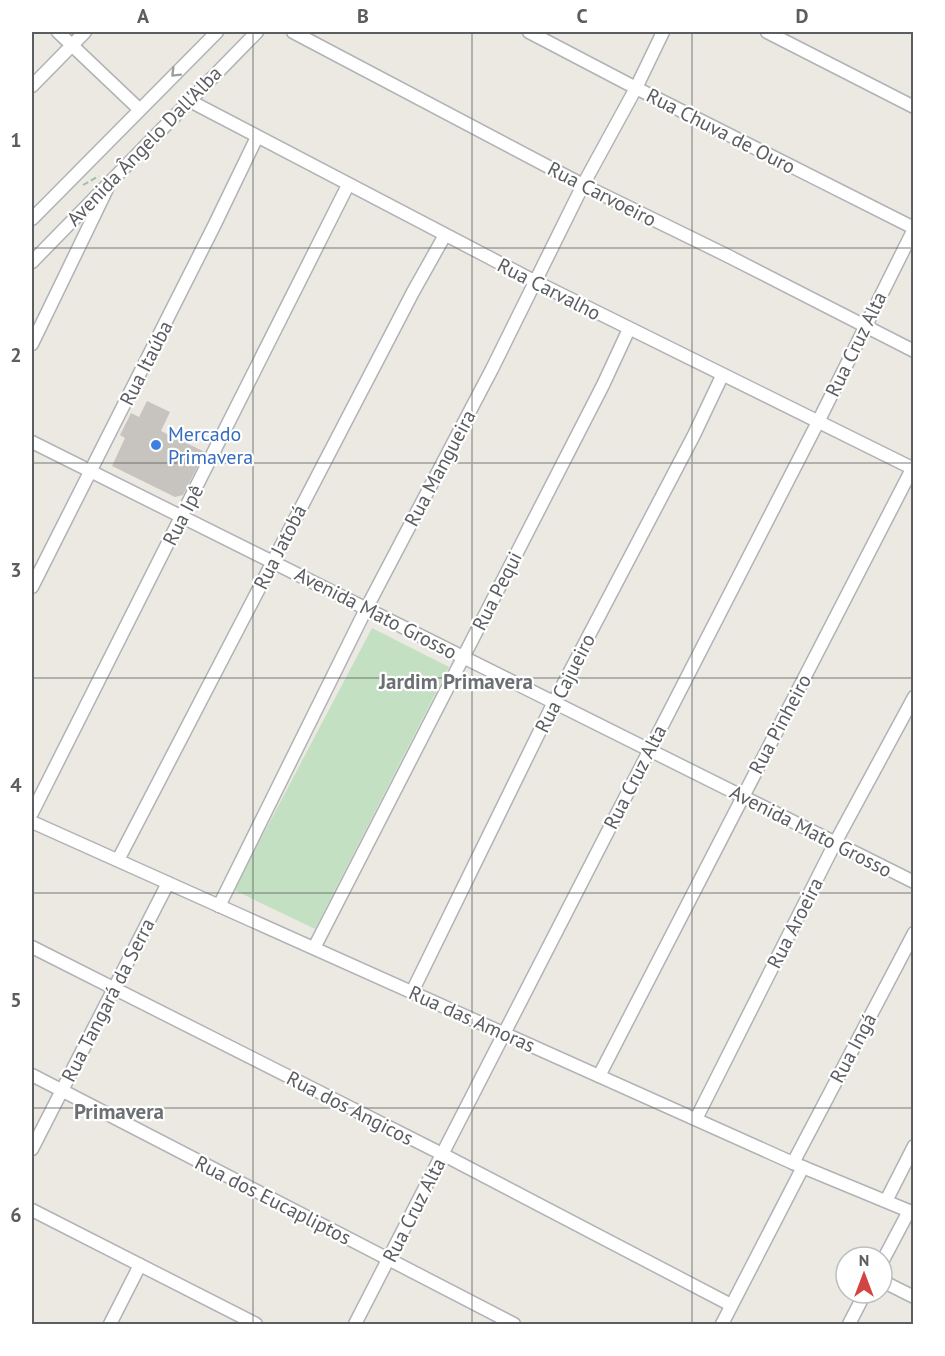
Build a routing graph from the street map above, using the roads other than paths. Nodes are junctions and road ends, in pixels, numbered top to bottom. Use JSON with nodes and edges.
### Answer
{"nodes":[{"id":1,"x":58,"y":32,"type":"edge"},
{"id":2,"x":85,"y":32,"type":"edge"},
{"id":3,"x":217,"y":32,"type":"edge"},
{"id":4,"x":257,"y":32,"type":"edge"},
{"id":5,"x":293,"y":32,"type":"edge"},
{"id":6,"x":530,"y":32,"type":"edge"},
{"id":7,"x":663,"y":32,"type":"edge"},
{"id":8,"x":767,"y":32,"type":"edge"},
{"id":9,"x":71,"y":45,"type":"junction"},
{"id":10,"x":32,"y":86,"type":"edge"},
{"id":11,"x":636,"y":88,"type":"junction"},
{"id":12,"x":188,"y":100,"type":"junction"},
{"id":13,"x":914,"y":107,"type":"edge"},
{"id":14,"x":139,"y":109,"type":"junction"},
{"id":15,"x":257,"y":137,"type":"junction"},
{"id":16,"x":113,"y":178,"type":"junction"},
{"id":17,"x":348,"y":185,"type":"junction"},
{"id":18,"x":583,"y":185,"type":"junction"},
{"id":19,"x":32,"y":219,"type":"edge"},
{"id":20,"x":914,"y":229,"type":"edge"},
{"id":21,"x":445,"y":235,"type":"junction"},
{"id":22,"x":32,"y":262,"type":"edge"},
{"id":23,"x":536,"y":282,"type":"junction"},
{"id":24,"x":865,"y":327,"type":"junction"},
{"id":25,"x":629,"y":329,"type":"junction"},
{"id":26,"x":32,"y":344,"type":"edge"},
{"id":27,"x":914,"y":351,"type":"edge"},
{"id":28,"x":722,"y":376,"type":"junction"},
{"id":29,"x":818,"y":422,"type":"junction"},
{"id":30,"x":32,"y":441,"type":"edge"},
{"id":31,"x":913,"y":469,"type":"edge"},
{"id":32,"x":91,"y":471,"type":"junction"},
{"id":33,"x":182,"y":517,"type":"junction"},
{"id":34,"x":272,"y":562,"type":"junction"},
{"id":35,"x":32,"y":587,"type":"edge"},
{"id":36,"x":366,"y":609,"type":"junction"},
{"id":37,"x":463,"y":657,"type":"junction"},
{"id":38,"x":914,"y":697,"type":"edge"},
{"id":39,"x":554,"y":702,"type":"junction"},
{"id":40,"x":648,"y":749,"type":"junction"},
{"id":41,"x":742,"y":796,"type":"junction"},
{"id":42,"x":32,"y":813,"type":"edge"},
{"id":43,"x":32,"y":822,"type":"edge"},
{"id":44,"x":835,"y":843,"type":"junction"},
{"id":45,"x":118,"y":860,"type":"junction"},
{"id":46,"x":914,"y":882,"type":"edge"},
{"id":47,"x":168,"y":883,"type":"junction"},
{"id":48,"x":219,"y":906,"type":"junction"},
{"id":49,"x":914,"y":933,"type":"edge"},
{"id":50,"x":32,"y":947,"type":"edge"},
{"id":51,"x":314,"y":948,"type":"junction"},
{"id":52,"x":113,"y":989,"type":"junction"},
{"id":53,"x":412,"y":992,"type":"junction"},
{"id":54,"x":504,"y":1033,"type":"junction"},
{"id":55,"x":32,"y":1075,"type":"edge"},
{"id":56,"x":599,"y":1076,"type":"junction"},
{"id":57,"x":62,"y":1090,"type":"junction"},
{"id":58,"x":696,"y":1119,"type":"junction"},
{"id":59,"x":914,"y":1146,"type":"edge"},
{"id":60,"x":32,"y":1149,"type":"edge"},
{"id":61,"x":442,"y":1155,"type":"junction"},
{"id":62,"x":798,"y":1165,"type":"junction"},
{"id":63,"x":886,"y":1201,"type":"junction"},
{"id":64,"x":32,"y":1210,"type":"edge"},
{"id":65,"x":911,"y":1212,"type":"edge"},
{"id":66,"x":892,"y":1245,"type":"edge"},
{"id":67,"x":388,"y":1259,"type":"junction"},
{"id":68,"x":140,"y":1265,"type":"junction"},
{"id":69,"x":894,"y":1287,"type":"edge"},
{"id":70,"x":914,"y":1297,"type":"edge"},
{"id":71,"x":731,"y":1305,"type":"junction"},
{"id":72,"x":859,"y":1305,"type":"edge"},
{"id":73,"x":235,"y":1320,"type":"edge"},
{"id":74,"x":110,"y":1324,"type":"edge"},
{"id":75,"x":256,"y":1324,"type":"edge"},
{"id":76,"x":355,"y":1324,"type":"edge"},
{"id":77,"x":514,"y":1324,"type":"edge"},
{"id":78,"x":722,"y":1324,"type":"edge"},
{"id":79,"x":849,"y":1324,"type":"edge"}],
"edges":[{"from":1,"to":9,"type":"street"},
{"from":2,"to":9,"type":"street"},
{"from":3,"to":14,"type":"street","name":"Avenida Ângelo Dall'Alba","one_way":true},
{"from":4,"to":12,"type":"street","name":"Avenida Ângelo Dall'Alba"},
{"from":5,"to":18,"type":"street","name":"Rua Carvoeiro"},
{"from":6,"to":11,"type":"street","name":"Rua Chuva de Ouro"},
{"from":7,"to":11,"type":"street","name":"Rua Mangueira"},
{"from":8,"to":13,"type":"street"},
{"from":9,"to":10,"type":"street"},
{"from":9,"to":14,"type":"street"},
{"from":11,"to":18,"type":"street","name":"Rua Mangueira"},
{"from":11,"to":20,"type":"street","name":"Rua Chuva de Ouro"},
{"from":12,"to":15,"type":"street","name":"Rua Carvalho"},
{"from":12,"to":16,"type":"street","name":"Avenida Ângelo Dall'Alba"},
{"from":14,"to":19,"type":"street","name":"Avenida Ângelo Dall'Alba"},
{"from":15,"to":17,"type":"street","name":"Rua Carvalho"},
{"from":15,"to":32,"type":"street","name":"Rua Itaúba"},
{"from":16,"to":22,"type":"street","name":"Avenida Ângelo Dall'Alba"},
{"from":16,"to":26,"type":"street"},
{"from":17,"to":21,"type":"street","name":"Rua Carvalho"},
{"from":17,"to":33,"type":"street","name":"Rua Ipê"},
{"from":18,"to":23,"type":"street","name":"Rua Mangueira"},
{"from":18,"to":24,"type":"street","name":"Rua Carvoeiro"},
{"from":20,"to":24,"type":"street","name":"Rua Cruz Alta"},
{"from":21,"to":23,"type":"street","name":"Rua Carvalho"},
{"from":21,"to":34,"type":"street","name":"Rua Jatobá"},
{"from":23,"to":25,"type":"street","name":"Rua Carvalho"},
{"from":23,"to":36,"type":"street","name":"Rua Mangueira"},
{"from":24,"to":27,"type":"street","name":"Rua Carvoeiro"},
{"from":24,"to":29,"type":"street","name":"Rua Cruz Alta"},
{"from":25,"to":28,"type":"street","name":"Rua Carvalho"},
{"from":25,"to":37,"type":"street","name":"Rua Pequi"},
{"from":28,"to":29,"type":"street","name":"Rua Carvalho"},
{"from":28,"to":39,"type":"street","name":"Rua Cajueiro"},
{"from":29,"to":31,"type":"street","name":"Rua Carvalho"},
{"from":29,"to":40,"type":"street","name":"Rua Cruz Alta"},
{"from":30,"to":32,"type":"street","name":"Avenida Mato Grosso"},
{"from":31,"to":41,"type":"street","name":"Rua Pinheiro"},
{"from":32,"to":33,"type":"street","name":"Avenida Mato Grosso"},
{"from":32,"to":35,"type":"street","name":"Rua Itaúba"},
{"from":33,"to":34,"type":"street","name":"Avenida Mato Grosso"},
{"from":33,"to":42,"type":"street","name":"Rua Ipê"},
{"from":34,"to":36,"type":"street","name":"Avenida Mato Grosso"},
{"from":34,"to":45,"type":"street","name":"Rua Jatobá"},
{"from":36,"to":37,"type":"street","name":"Avenida Mato Grosso"},
{"from":36,"to":48,"type":"street","name":"Rua Mangueira"},
{"from":37,"to":39,"type":"street","name":"Avenida Mato Grosso"},
{"from":37,"to":51,"type":"street","name":"Rua Pequi"},
{"from":38,"to":44,"type":"street","name":"Rua Aroeira"},
{"from":39,"to":40,"type":"street","name":"Avenida Mato Grosso"},
{"from":39,"to":53,"type":"street","name":"Rua Cajueiro"},
{"from":40,"to":41,"type":"street","name":"Avenida Mato Grosso"},
{"from":40,"to":54,"type":"street","name":"Rua Cruz Alta"},
{"from":41,"to":44,"type":"street","name":"Avenida Mato Grosso"},
{"from":41,"to":56,"type":"street","name":"Rua Pinheiro"},
{"from":43,"to":45,"type":"street","name":"Rua das Amoras"},
{"from":44,"to":46,"type":"street","name":"Avenida Mato Grosso"},
{"from":44,"to":58,"type":"street","name":"Rua Aroeira"},
{"from":45,"to":47,"type":"street","name":"Rua das Amoras"},
{"from":47,"to":48,"type":"street","name":"Rua das Amoras"},
{"from":47,"to":52,"type":"street","name":"Rua Tangará da Serra"},
{"from":48,"to":51,"type":"street","name":"Rua das Amoras"},
{"from":49,"to":62,"type":"street","name":"Rua Ingá"},
{"from":50,"to":52,"type":"street","name":"Rua dos Angicos"},
{"from":51,"to":53,"type":"street","name":"Rua das Amoras"},
{"from":52,"to":57,"type":"street","name":"Rua Tangará da Serra"},
{"from":52,"to":61,"type":"street","name":"Rua dos Angicos"},
{"from":53,"to":54,"type":"street","name":"Rua das Amoras"},
{"from":54,"to":56,"type":"street","name":"Rua das Amoras"},
{"from":54,"to":61,"type":"street","name":"Rua Cruz Alta"},
{"from":55,"to":57,"type":"street","name":"Rua dos Eucapliptos"},
{"from":56,"to":58,"type":"street","name":"Rua das Amoras"},
{"from":57,"to":60,"type":"street","name":"Rua Tangará da Serra"},
{"from":57,"to":67,"type":"street","name":"Rua dos Eucapliptos"},
{"from":58,"to":62,"type":"street","name":"Rua das Amoras"},
{"from":59,"to":63,"type":"street"},
{"from":61,"to":67,"type":"street","name":"Rua Cruz Alta"},
{"from":61,"to":71,"type":"street","name":"Rua dos Angicos"},
{"from":62,"to":63,"type":"street","name":"Rua das Amoras"},
{"from":62,"to":71,"type":"street","name":"Rua Ingá"},
{"from":63,"to":65,"type":"street","name":"Rua das Amoras"},
{"from":64,"to":68,"type":"street"},
{"from":65,"to":66,"type":"street"},
{"from":67,"to":76,"type":"street","name":"Rua Cruz Alta"},
{"from":67,"to":77,"type":"street","name":"Rua dos Eucapliptos"},
{"from":68,"to":73,"type":"street"},
{"from":68,"to":74,"type":"street"},
{"from":69,"to":70,"type":"street"},
{"from":71,"to":78,"type":"street","name":"Rua Ingá"},
{"from":72,"to":79,"type":"street"},
{"from":73,"to":75,"type":"street"}]}
